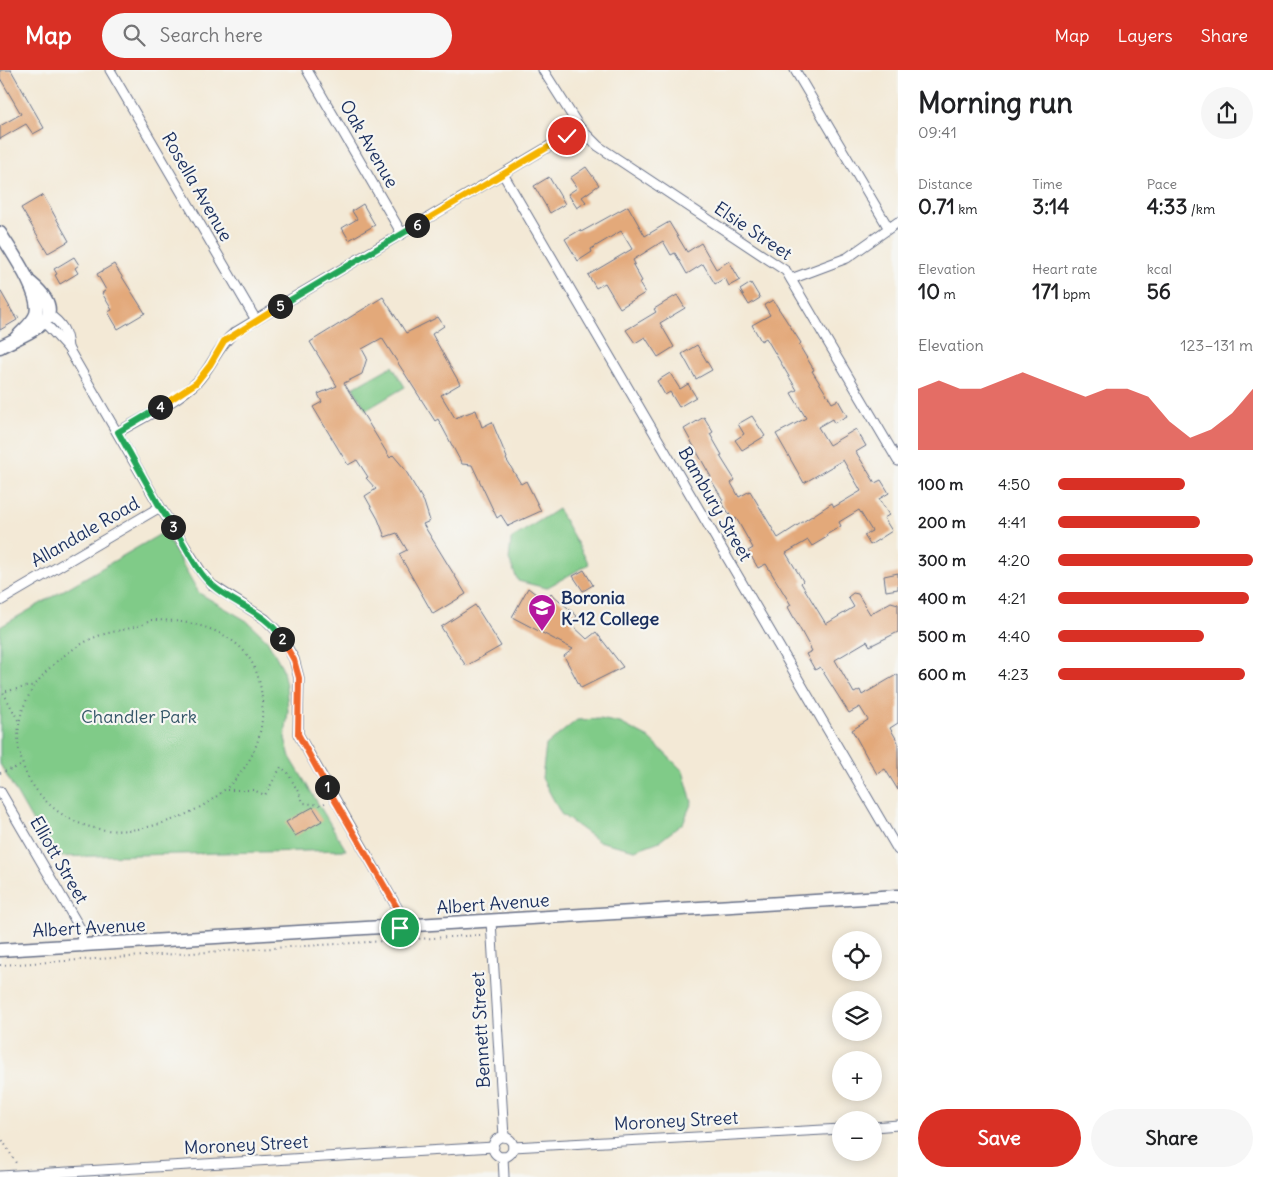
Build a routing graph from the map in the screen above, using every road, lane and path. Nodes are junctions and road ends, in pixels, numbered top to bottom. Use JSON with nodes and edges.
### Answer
{"nodes":[{"id":1,"x":110,"y":70,"type":"edge"},
{"id":2,"x":307,"y":70,"type":"edge"},
{"id":3,"x":544,"y":70,"type":"edge"},
{"id":4,"x":796,"y":70,"type":"edge"},
{"id":5,"x":580,"y":128,"type":"junction"},
{"id":6,"x":503,"y":174,"type":"junction"},
{"id":7,"x":898,"y":222,"type":"edge"},
{"id":8,"x":888,"y":227,"type":"junction"},
{"id":9,"x":0,"y":233,"type":"edge"},
{"id":10,"x":402,"y":234,"type":"junction"},
{"id":11,"x":791,"y":278,"type":"junction"},
{"id":12,"x":9,"y":307,"type":"dead end"},
{"id":13,"x":23,"y":314,"type":"dead end"},
{"id":14,"x":43,"y":316,"type":"junction"},
{"id":15,"x":256,"y":320,"type":"junction"},
{"id":16,"x":0,"y":347,"type":"edge"},
{"id":17,"x":118,"y":432,"type":"junction"},
{"id":18,"x":898,"y":461,"type":"edge"},
{"id":19,"x":160,"y":507,"type":"junction"},
{"id":20,"x":0,"y":601,"type":"edge"},
{"id":21,"x":35,"y":685,"type":"junction"},
{"id":22,"x":18,"y":720,"type":"junction"},
{"id":23,"x":23,"y":765,"type":"junction"},
{"id":24,"x":0,"y":773,"type":"edge"},
{"id":25,"x":227,"y":790,"type":"junction"},
{"id":26,"x":0,"y":791,"type":"edge"},
{"id":27,"x":334,"y":799,"type":"junction"},
{"id":28,"x":898,"y":850,"type":"edge"},
{"id":29,"x":898,"y":896,"type":"edge"},
{"id":30,"x":492,"y":921,"type":"junction"},
{"id":31,"x":400,"y":928,"type":"junction"},
{"id":32,"x":481,"y":935,"type":"dead end"},
{"id":33,"x":82,"y":947,"type":"junction"},
{"id":34,"x":0,"y":950,"type":"edge"},
{"id":35,"x":0,"y":964,"type":"edge"},
{"id":36,"x":898,"y":1126,"type":"edge"},
{"id":37,"x":882,"y":1127,"type":"edge"},
{"id":38,"x":832,"y":1129,"type":"edge"},
{"id":39,"x":0,"y":1136,"type":"edge"},
{"id":40,"x":504,"y":1137,"type":"junction"},
{"id":41,"x":513,"y":1147,"type":"junction"},
{"id":42,"x":494,"y":1148,"type":"junction"},
{"id":43,"x":503,"y":1157,"type":"junction"},
{"id":44,"x":16,"y":1163,"type":"dead end"},
{"id":45,"x":0,"y":1176,"type":"edge"},
{"id":46,"x":504,"y":1177,"type":"edge"}],
"edges":[{"from":1,"to":15,"type":"street","name":"Rosella Avenue"},
{"from":2,"to":10,"type":"street","name":"Oak Avenue"},
{"from":3,"to":5,"type":"street","name":"Elsie Street"},
{"from":4,"to":8,"type":"street"},
{"from":5,"to":6,"type":"street"},
{"from":5,"to":11,"type":"street","name":"Elsie Street"},
{"from":6,"to":10,"type":"street"},
{"from":6,"to":28,"type":"street","name":"Bambury Street"},
{"from":7,"to":8,"type":"street"},
{"from":8,"to":11,"type":"street"},
{"from":9,"to":14,"type":"main road"},
{"from":10,"to":15,"type":"street"},
{"from":11,"to":18,"type":"street","name":"Elsie Street"},
{"from":12,"to":13,"type":"path"},
{"from":14,"to":16,"type":"main road"},
{"from":14,"to":17,"type":"street"},
{"from":15,"to":17,"type":"street"},
{"from":17,"to":19,"type":"street"},
{"from":19,"to":20,"type":"street","name":"Allandale Road"},
{"from":19,"to":27,"type":"street"},
{"from":21,"to":22,"type":"path"},
{"from":21,"to":22,"type":"path"},
{"from":21,"to":25,"type":"path"},
{"from":22,"to":23,"type":"path"},
{"from":23,"to":24,"type":"path"},
{"from":23,"to":25,"type":"path"},
{"from":25,"to":27,"type":"path"},
{"from":26,"to":33,"type":"street","name":"Elliott Street"},
{"from":27,"to":31,"type":"street"},
{"from":29,"to":30,"type":"main road","name":"Albert Avenue"},
{"from":30,"to":31,"type":"main road","name":"Albert Avenue"},
{"from":30,"to":40,"type":"street","name":"Bennett Street"},
{"from":31,"to":33,"type":"main road","name":"Albert Avenue"},
{"from":32,"to":35,"type":"path"},
{"from":33,"to":34,"type":"main road","name":"Albert Avenue"},
{"from":36,"to":37,"type":"street"},
{"from":38,"to":41,"type":"street","name":"Moroney Street"},
{"from":39,"to":44,"type":"path"},
{"from":40,"to":41,"type":"street"},
{"from":40,"to":42,"type":"street"},
{"from":41,"to":43,"type":"street"},
{"from":42,"to":43,"type":"street"},
{"from":42,"to":45,"type":"street","name":"Moroney Street"},
{"from":43,"to":46,"type":"street"}]}
